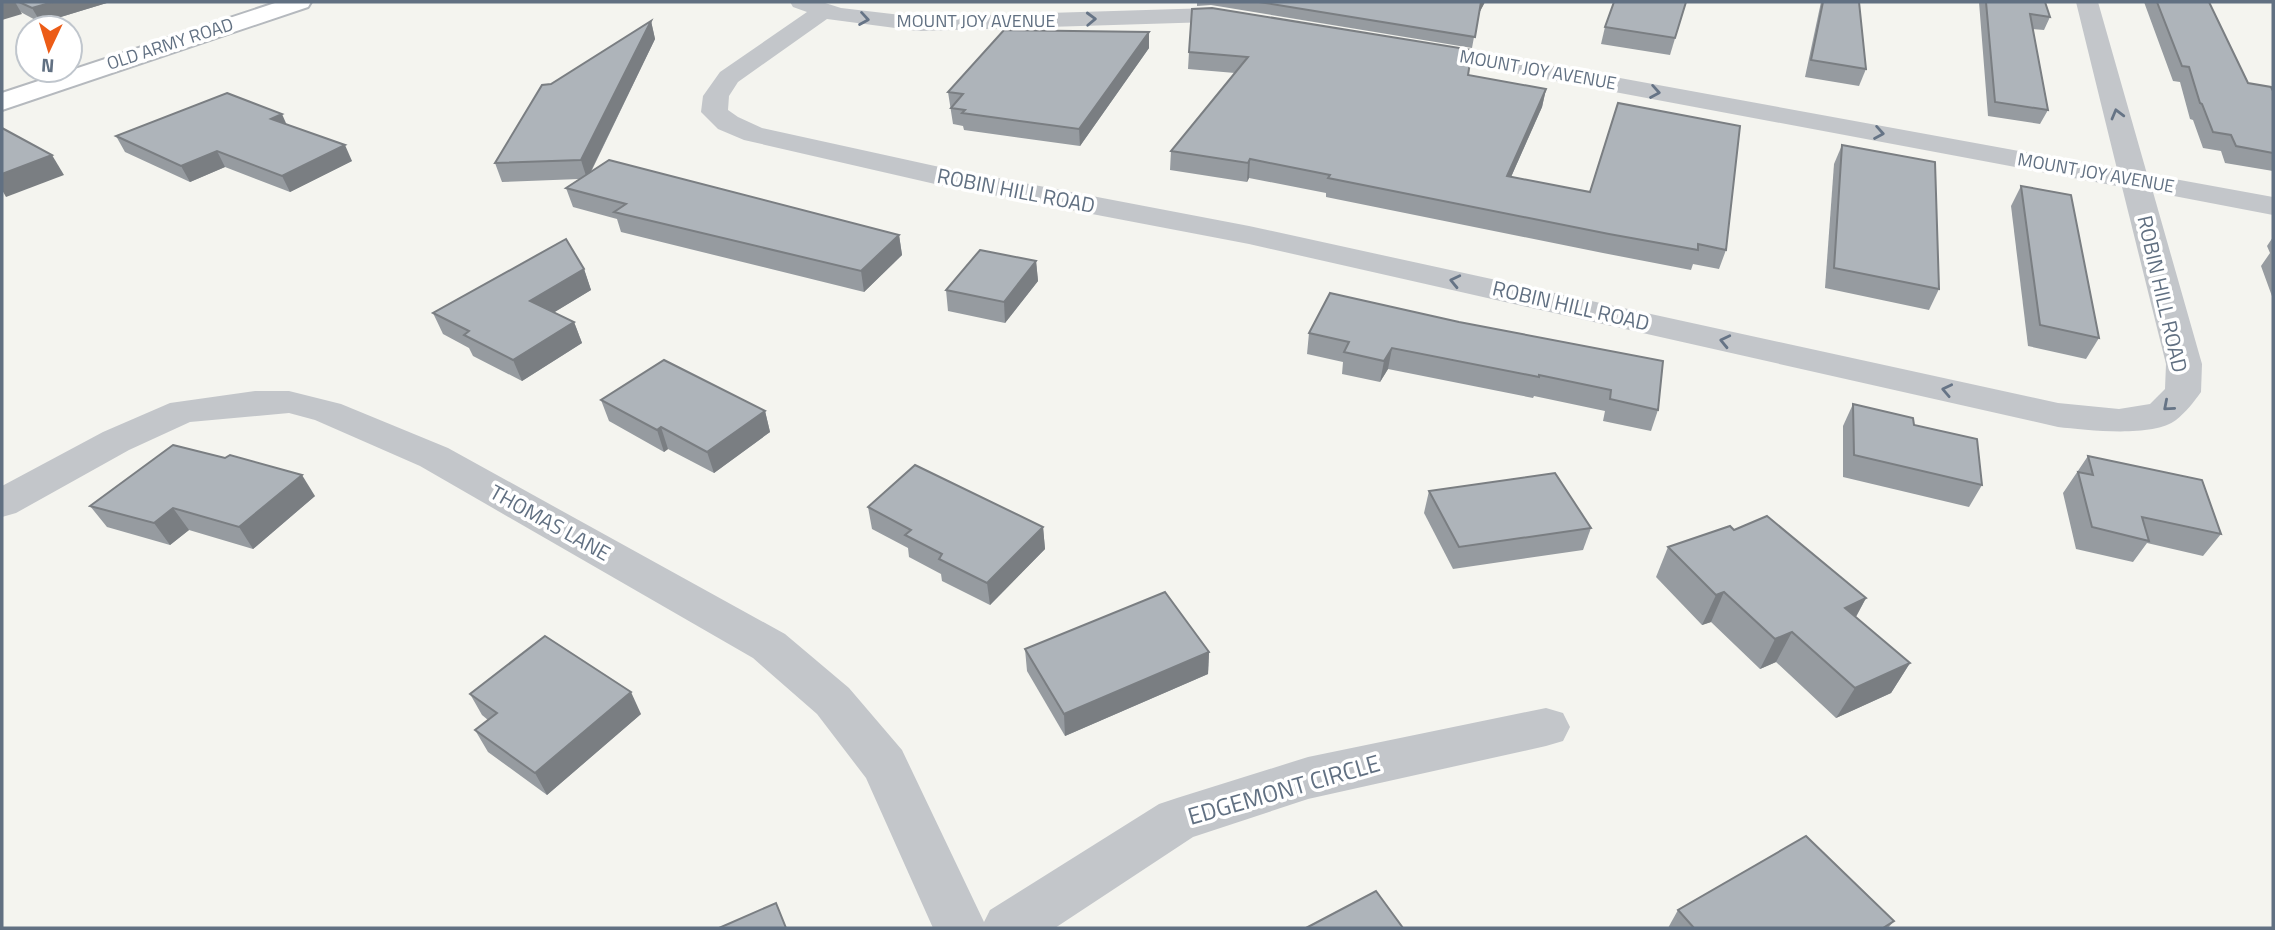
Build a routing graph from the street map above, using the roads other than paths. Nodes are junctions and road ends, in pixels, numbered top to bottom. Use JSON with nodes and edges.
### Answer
{"nodes":[{"id":1,"x":300,"y":2,"type":"edge"},
{"id":2,"x":2087,"y":2,"type":"edge"},
{"id":3,"x":811,"y":6,"type":"edge"},
{"id":4,"x":1264,"y":23,"type":"edge"},
{"id":5,"x":1396,"y":44,"type":"edge"},
{"id":6,"x":2,"y":102,"type":"edge"},
{"id":7,"x":2134,"y":180,"type":"junction"},
{"id":8,"x":2273,"y":206,"type":"edge"},
{"id":9,"x":2,"y":503,"type":"edge"},
{"id":10,"x":1546,"y":727,"type":"dead end"},
{"id":11,"x":960,"y":928,"type":"edge"},
{"id":12,"x":1009,"y":928,"type":"edge"}],
"edges":[{"from":1,"to":6,"type":"street","name":"OLD ARMY ROAD"},
{"from":7,"to":2,"type":"street","name":"ROBIN HILL ROAD","one_way":true},
{"from":3,"to":4,"type":"street","name":"MOUNT JOY AVENUE","one_way":true},
{"from":7,"to":3,"type":"street","name":"ROBIN HILL ROAD","one_way":true},
{"from":5,"to":7,"type":"street","name":"MOUNT JOY AVENUE","one_way":true},
{"from":7,"to":8,"type":"street","name":"MOUNT JOY AVENUE"},
{"from":9,"to":11,"type":"street","name":"THOMAS LANE"},
{"from":10,"to":12,"type":"street","name":"EDGEMONT CIRCLE"}]}
